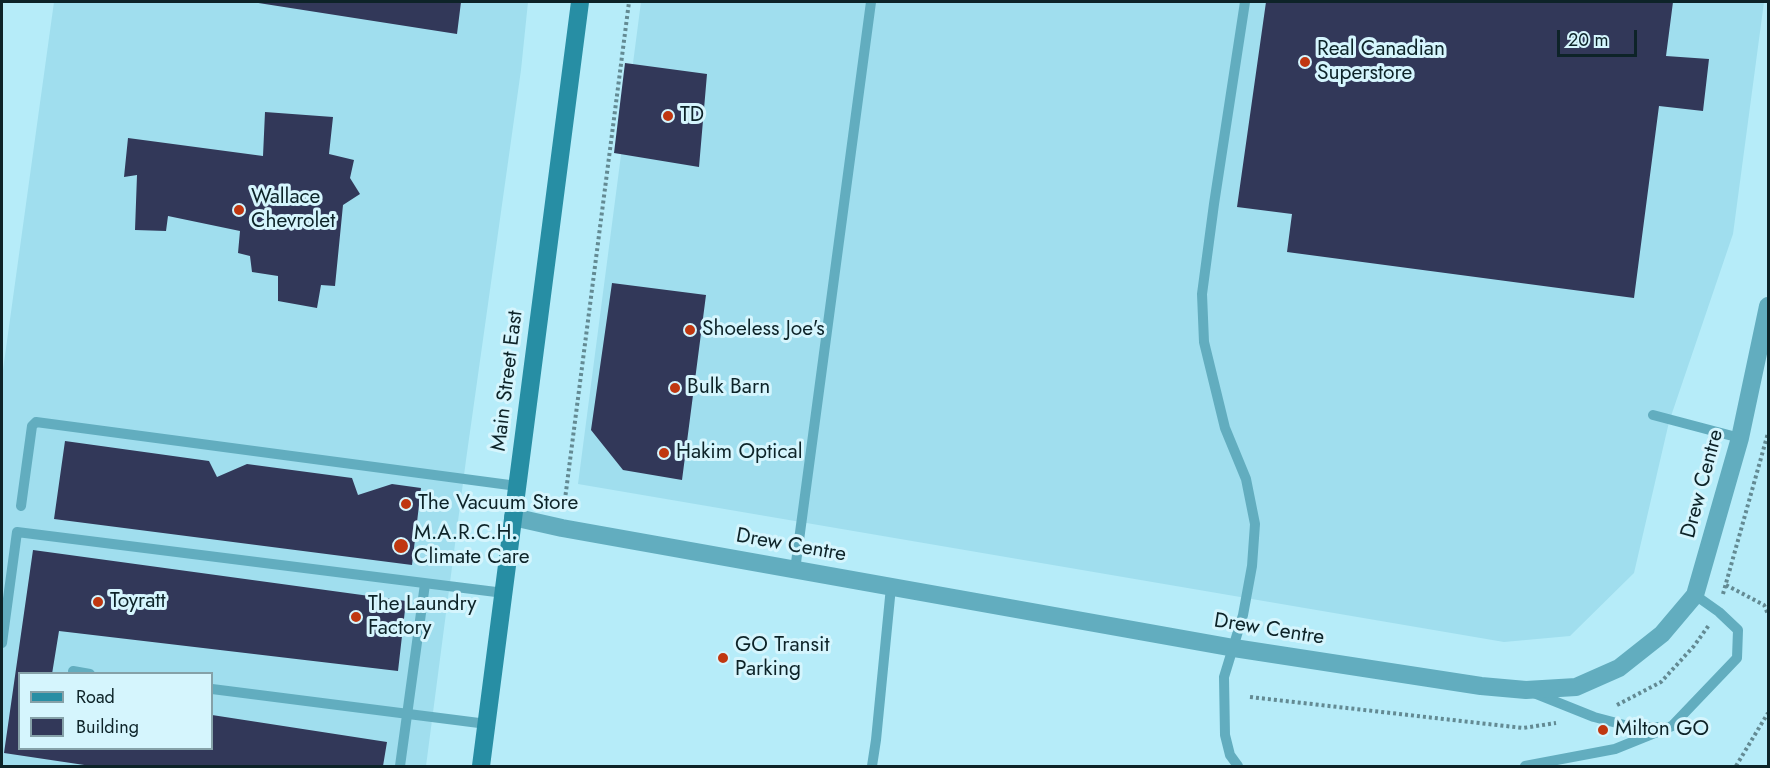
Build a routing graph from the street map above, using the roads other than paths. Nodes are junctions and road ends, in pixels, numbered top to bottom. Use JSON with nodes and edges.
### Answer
{"nodes":[{"id":1,"x":580,"y":2,"type":"edge"},
{"id":2,"x":871,"y":2,"type":"edge"},
{"id":3,"x":1245,"y":2,"type":"edge"},
{"id":4,"x":1768,"y":306,"type":"edge"},
{"id":5,"x":1653,"y":415,"type":"dead end"},
{"id":6,"x":1740,"y":438,"type":"junction"},
{"id":7,"x":517,"y":486,"type":"junction"},
{"id":8,"x":21,"y":506,"type":"dead end"},
{"id":9,"x":513,"y":517,"type":"junction"},
{"id":10,"x":795,"y":570,"type":"junction"},
{"id":11,"x":425,"y":584,"type":"junction"},
{"id":12,"x":891,"y":587,"type":"junction"},
{"id":13,"x":504,"y":593,"type":"junction"},
{"id":14,"x":1695,"y":595,"type":"junction"},
{"id":15,"x":2,"y":643,"type":"edge"},
{"id":16,"x":1234,"y":648,"type":"junction"},
{"id":17,"x":73,"y":671,"type":"dead end"},
{"id":18,"x":79,"y":672,"type":"edge"},
{"id":19,"x":213,"y":689,"type":"edge"},
{"id":20,"x":1526,"y":690,"type":"junction"},
{"id":21,"x":407,"y":714,"type":"junction"},
{"id":22,"x":487,"y":724,"type":"junction"},
{"id":23,"x":1672,"y":726,"type":"junction"},
{"id":24,"x":400,"y":766,"type":"edge"},
{"id":25,"x":482,"y":766,"type":"edge"},
{"id":26,"x":872,"y":766,"type":"edge"},
{"id":27,"x":1238,"y":766,"type":"edge"},
{"id":28,"x":1525,"y":766,"type":"edge"}],
"edges":[{"from":1,"to":7,"type":"main road","name":"Main Street East"},
{"from":2,"to":10,"type":"lane"},
{"from":3,"to":16,"type":"lane"},
{"from":4,"to":6,"type":"street","name":"Drew Centre"},
{"from":5,"to":6,"type":"lane"},
{"from":6,"to":14,"type":"street","name":"Drew Centre"},
{"from":7,"to":8,"type":"lane"},
{"from":7,"to":9,"type":"main road","name":"Main Street East"},
{"from":9,"to":10,"type":"street","name":"Drew Centre"},
{"from":9,"to":13,"type":"main road","name":"Main Street East"},
{"from":10,"to":12,"type":"street","name":"Drew Centre"},
{"from":11,"to":13,"type":"lane"},
{"from":11,"to":15,"type":"lane"},
{"from":11,"to":21,"type":"lane"},
{"from":12,"to":16,"type":"street","name":"Drew Centre"},
{"from":12,"to":26,"type":"lane"},
{"from":13,"to":22,"type":"main road","name":"Main Street East"},
{"from":14,"to":20,"type":"street","name":"Drew Centre"},
{"from":14,"to":23,"type":"lane"},
{"from":16,"to":20,"type":"street","name":"Drew Centre"},
{"from":16,"to":27,"type":"lane"},
{"from":17,"to":18,"type":"lane"},
{"from":19,"to":21,"type":"lane"},
{"from":20,"to":23,"type":"lane"},
{"from":21,"to":22,"type":"lane"},
{"from":21,"to":24,"type":"lane"},
{"from":22,"to":25,"type":"main road","name":"Main Street East"},
{"from":23,"to":28,"type":"lane"}]}
